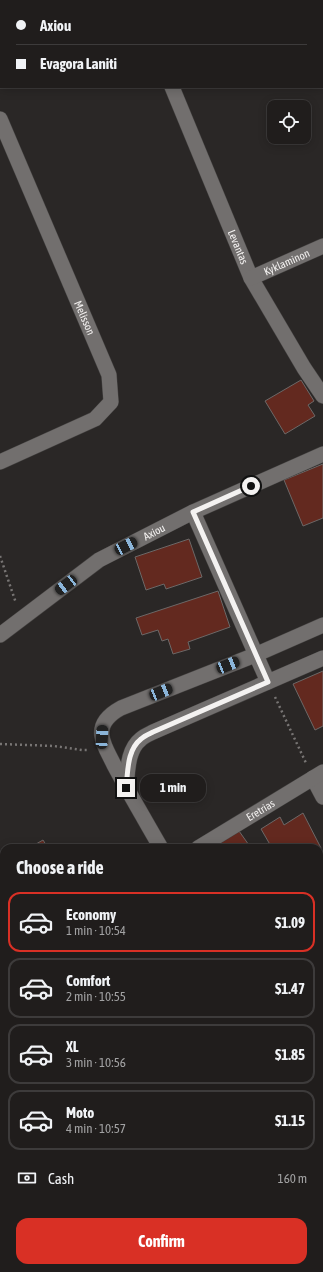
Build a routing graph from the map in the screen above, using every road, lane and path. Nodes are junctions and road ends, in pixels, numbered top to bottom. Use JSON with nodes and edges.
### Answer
{"nodes":[{"id":1,"x":172,"y":88,"type":"edge"},
{"id":2,"x":0,"y":119,"type":"edge"},
{"id":3,"x":323,"y":246,"type":"edge"},
{"id":4,"x":251,"y":278,"type":"junction"},
{"id":5,"x":323,"y":396,"type":"edge"},
{"id":6,"x":323,"y":454,"type":"edge"},
{"id":7,"x":0,"y":462,"type":"edge"},
{"id":8,"x":193,"y":512,"type":"junction"},
{"id":9,"x":0,"y":556,"type":"edge"},
{"id":10,"x":22,"y":618,"type":"junction"},
{"id":11,"x":323,"y":625,"type":"edge"},
{"id":12,"x":0,"y":635,"type":"edge"},
{"id":13,"x":255,"y":654,"type":"junction"},
{"id":14,"x":323,"y":658,"type":"edge"},
{"id":15,"x":268,"y":682,"type":"junction"},
{"id":16,"x":0,"y":744,"type":"edge"},
{"id":17,"x":106,"y":748,"type":"junction"},
{"id":18,"x":318,"y":775,"type":"edge"},
{"id":19,"x":126,"y":788,"type":"junction"},
{"id":20,"x":323,"y":797,"type":"edge"},
{"id":21,"x":159,"y":844,"type":"edge"},
{"id":22,"x":205,"y":844,"type":"edge"}],
"edges":[{"from":1,"to":4,"type":"street","name":"Levantas"},
{"from":2,"to":7,"type":"street","name":"Melisson"},
{"from":3,"to":4,"type":"street","name":"Kyklaminon"},
{"from":4,"to":5,"type":"street","name":"Levantas"},
{"from":6,"to":8,"type":"street","name":"Axiou"},
{"from":8,"to":10,"type":"street","name":"Axiou"},
{"from":8,"to":13,"type":"street"},
{"from":9,"to":10,"type":"path"},
{"from":10,"to":12,"type":"street","name":"Axiou"},
{"from":11,"to":13,"type":"street"},
{"from":13,"to":15,"type":"street"},
{"from":13,"to":17,"type":"street"},
{"from":14,"to":15,"type":"street"},
{"from":15,"to":18,"type":"path"},
{"from":15,"to":19,"type":"street"},
{"from":16,"to":17,"type":"path"},
{"from":17,"to":19,"type":"street"},
{"from":18,"to":20,"type":"street"},
{"from":18,"to":22,"type":"street","name":"Eretrias"},
{"from":19,"to":21,"type":"street"}]}
